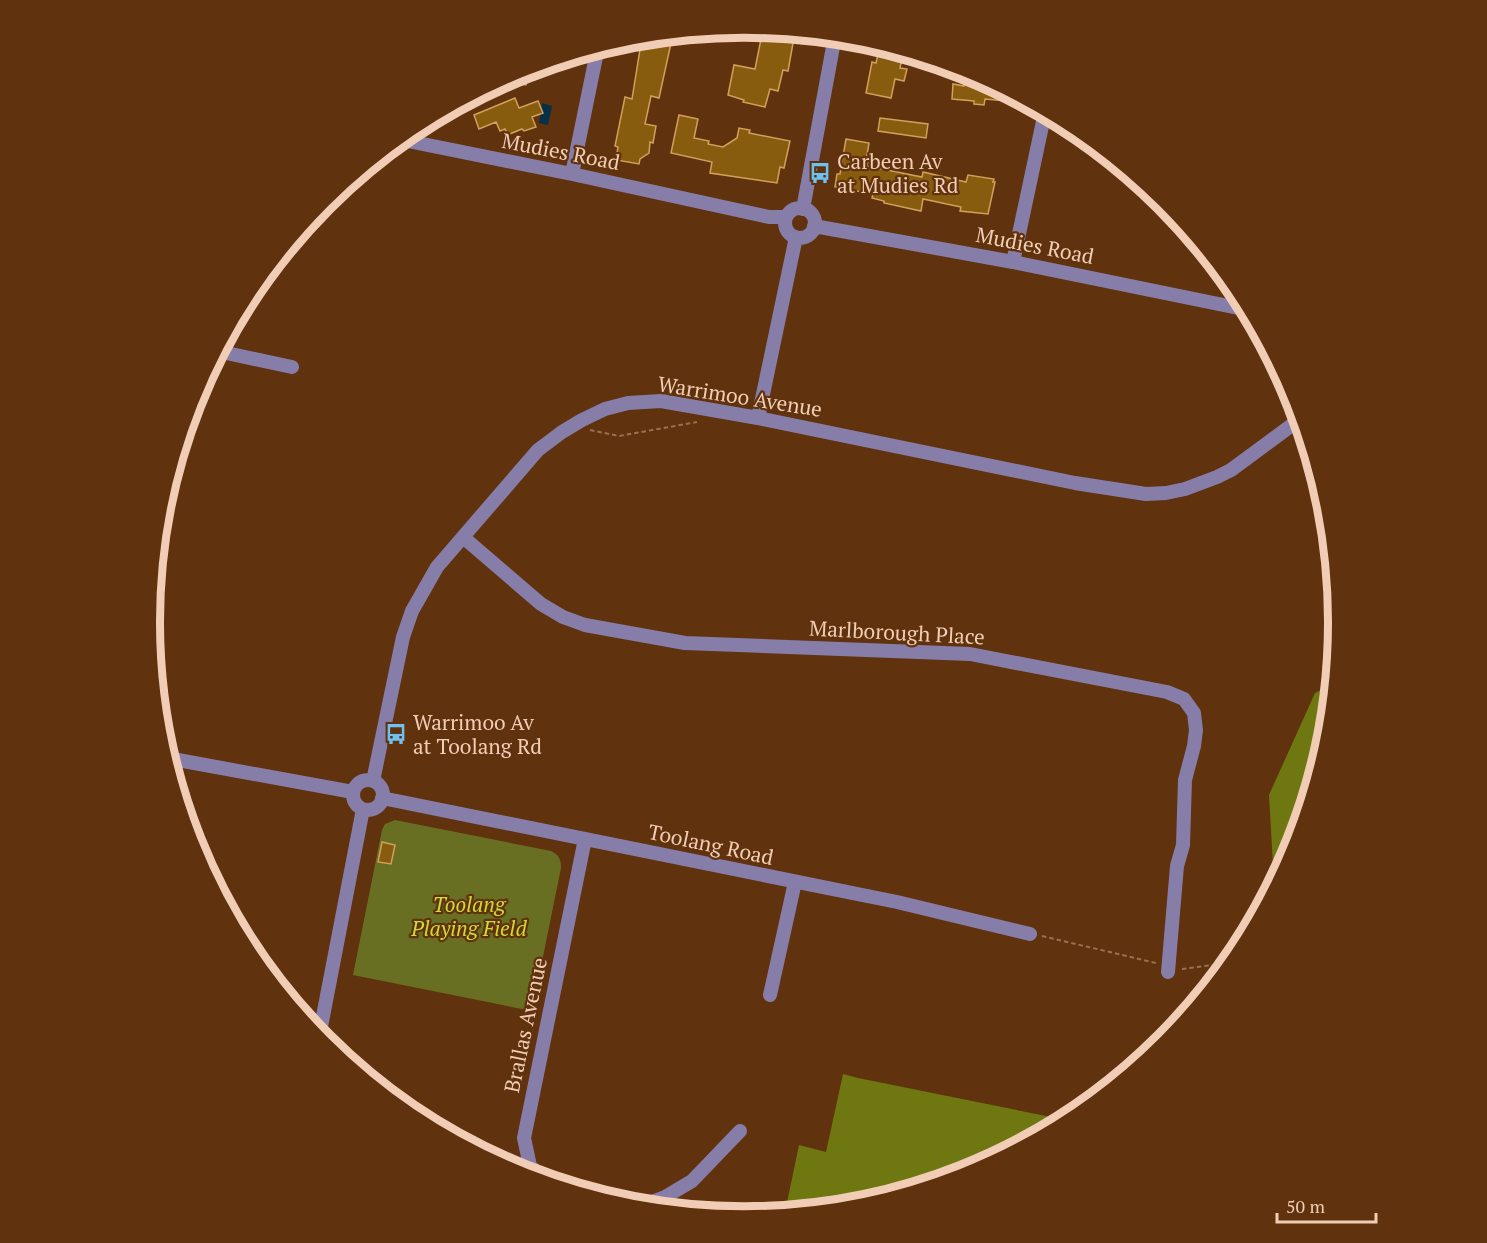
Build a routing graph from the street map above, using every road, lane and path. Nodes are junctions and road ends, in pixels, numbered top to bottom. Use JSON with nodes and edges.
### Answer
{"nodes":[{"id":1,"x":833,"y":45,"type":"edge"},
{"id":2,"x":596,"y":56,"type":"edge"},
{"id":3,"x":1043,"y":120,"type":"edge"},
{"id":4,"x":410,"y":142,"type":"edge"},
{"id":5,"x":572,"y":174,"type":"junction"},
{"id":6,"x":803,"y":208,"type":"junction"},
{"id":7,"x":786,"y":217,"type":"junction"},
{"id":8,"x":814,"y":226,"type":"junction"},
{"id":9,"x":796,"y":237,"type":"junction"},
{"id":10,"x":1013,"y":262,"type":"junction"},
{"id":11,"x":1235,"y":307,"type":"edge"},
{"id":12,"x":225,"y":353,"type":"edge"},
{"id":13,"x":292,"y":367,"type":"dead end"},
{"id":14,"x":758,"y":418,"type":"junction"},
{"id":15,"x":703,"y":421,"type":"dead end"},
{"id":16,"x":1293,"y":424,"type":"edge"},
{"id":17,"x":588,"y":430,"type":"dead end"},
{"id":18,"x":463,"y":537,"type":"junction"},
{"id":19,"x":176,"y":760,"type":"edge"},
{"id":20,"x":373,"y":781,"type":"junction"},
{"id":21,"x":352,"y":792,"type":"junction"},
{"id":22,"x":382,"y":798,"type":"junction"},
{"id":23,"x":363,"y":809,"type":"junction"},
{"id":24,"x":585,"y":839,"type":"junction"},
{"id":25,"x":795,"y":882,"type":"junction"},
{"id":26,"x":1030,"y":933,"type":"joint"},
{"id":27,"x":1216,"y":964,"type":"edge"},
{"id":28,"x":1168,"y":972,"type":"junction"},
{"id":29,"x":770,"y":995,"type":"dead end"},
{"id":30,"x":321,"y":1024,"type":"edge"},
{"id":31,"x":740,"y":1131,"type":"dead end"},
{"id":32,"x":530,"y":1165,"type":"edge"},
{"id":33,"x":659,"y":1199,"type":"edge"}],
"edges":[{"from":1,"to":6,"type":"street"},
{"from":2,"to":5,"type":"street"},
{"from":3,"to":10,"type":"street"},
{"from":4,"to":5,"type":"street","name":"Mudies Road"},
{"from":5,"to":7,"type":"street","name":"Mudies Road"},
{"from":6,"to":7,"type":"street"},
{"from":6,"to":8,"type":"street"},
{"from":7,"to":9,"type":"street"},
{"from":8,"to":9,"type":"street"},
{"from":8,"to":10,"type":"street","name":"Mudies Road"},
{"from":9,"to":14,"type":"street"},
{"from":10,"to":11,"type":"street","name":"Mudies Road"},
{"from":12,"to":13,"type":"street"},
{"from":14,"to":16,"type":"street","name":"Warrimoo Avenue"},
{"from":14,"to":18,"type":"street","name":"Warrimoo Avenue"},
{"from":15,"to":17,"type":"path"},
{"from":18,"to":20,"type":"street","name":"Warrimoo Avenue"},
{"from":18,"to":28,"type":"street","name":"Marlborough Place"},
{"from":19,"to":21,"type":"street"},
{"from":20,"to":21,"type":"street"},
{"from":20,"to":22,"type":"street"},
{"from":21,"to":23,"type":"street"},
{"from":22,"to":23,"type":"street"},
{"from":22,"to":24,"type":"street","name":"Toolang Road"},
{"from":23,"to":30,"type":"street"},
{"from":24,"to":25,"type":"street","name":"Toolang Road"},
{"from":24,"to":32,"type":"street","name":"Brallas Avenue"},
{"from":25,"to":26,"type":"street","name":"Toolang Road"},
{"from":25,"to":29,"type":"street"},
{"from":26,"to":28,"type":"path"},
{"from":27,"to":28,"type":"path"},
{"from":31,"to":33,"type":"street"}]}
